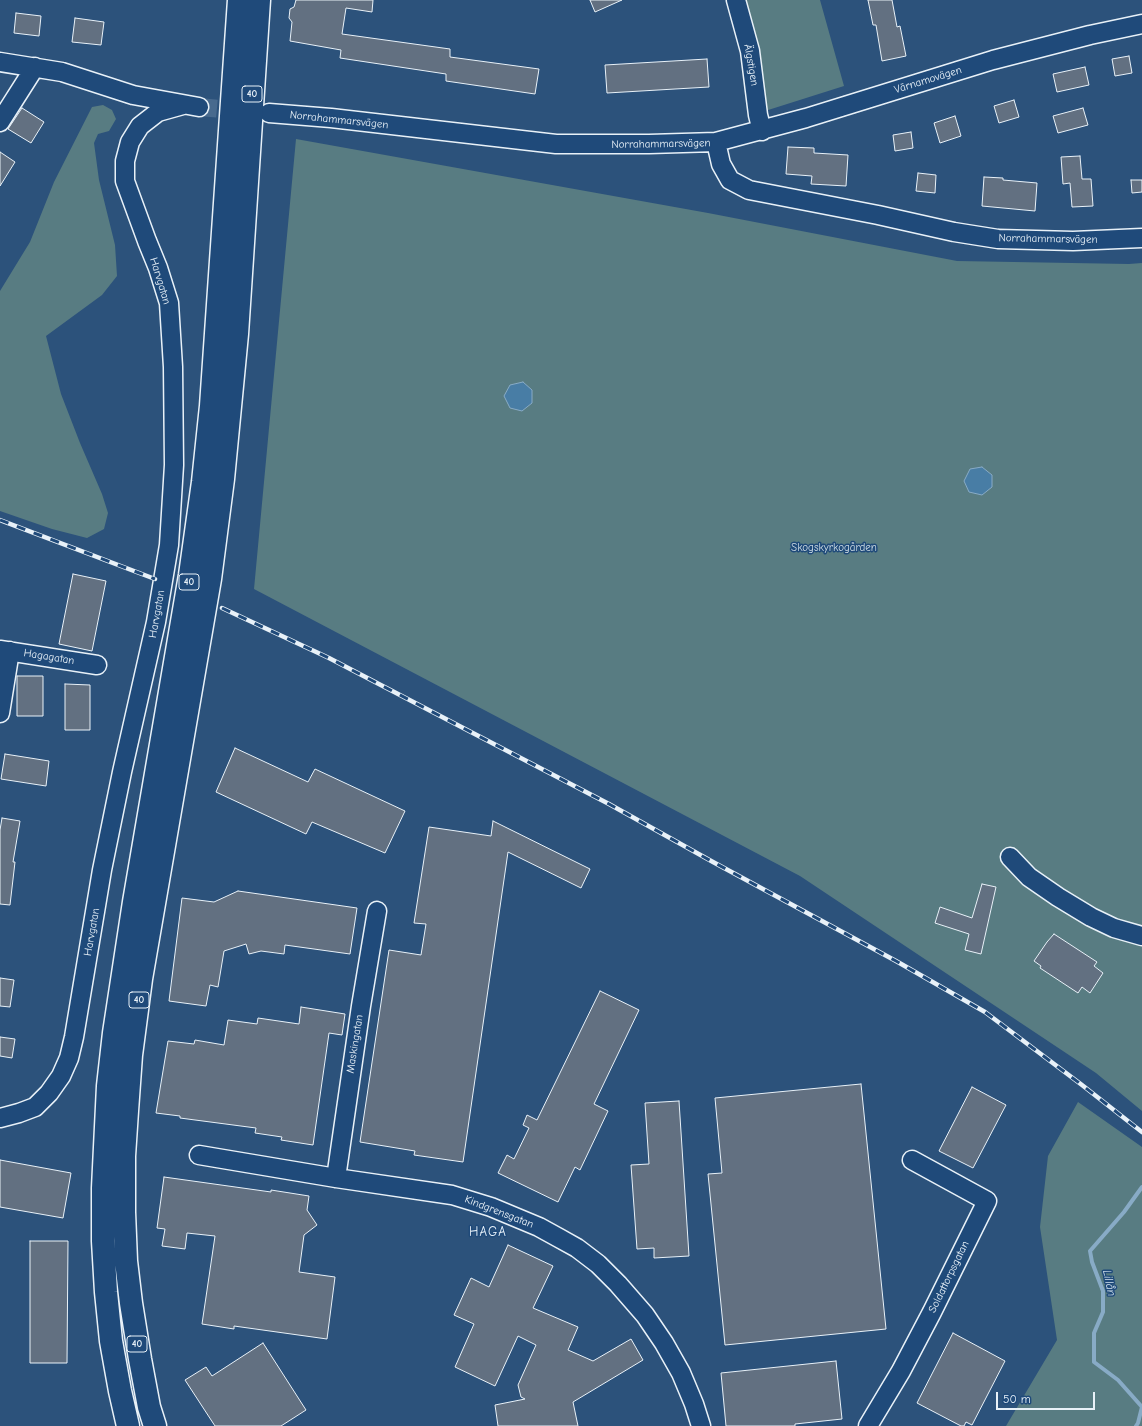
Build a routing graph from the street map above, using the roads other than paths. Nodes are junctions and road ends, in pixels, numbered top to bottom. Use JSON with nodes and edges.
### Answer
{"nodes":[{"id":1,"x":238,"y":0,"type":"edge"},
{"id":2,"x":259,"y":0,"type":"edge"},
{"id":3,"x":736,"y":0,"type":"edge"},
{"id":4,"x":1142,"y":24,"type":"edge"},
{"id":5,"x":0,"y":62,"type":"edge"},
{"id":6,"x":35,"y":67,"type":"junction"},
{"id":7,"x":269,"y":113,"type":"dead end"},
{"id":8,"x":0,"y":122,"type":"edge"},
{"id":9,"x":762,"y":131,"type":"junction"},
{"id":10,"x":716,"y":142,"type":"junction"},
{"id":11,"x":1142,"y":238,"type":"edge"},
{"id":12,"x":5,"y":651,"type":"edge"},
{"id":13,"x":97,"y":665,"type":"dead end"},
{"id":14,"x":0,"y":713,"type":"edge"},
{"id":15,"x":1010,"y":857,"type":"dead end"},
{"id":16,"x":377,"y":910,"type":"dead end"},
{"id":17,"x":1142,"y":936,"type":"edge"},
{"id":18,"x":0,"y":1118,"type":"edge"},
{"id":19,"x":199,"y":1155,"type":"dead end"},
{"id":20,"x":912,"y":1160,"type":"dead end"},
{"id":21,"x":336,"y":1178,"type":"junction"},
{"id":22,"x":128,"y":1426,"type":"edge"},
{"id":23,"x":155,"y":1426,"type":"edge"},
{"id":24,"x":701,"y":1426,"type":"edge"},
{"id":25,"x":868,"y":1426,"type":"edge"}],
"edges":[{"from":1,"to":22,"type":"highway","number":"40"},
{"from":2,"to":23,"type":"highway","number":"40"},
{"from":3,"to":9,"type":"street","name":"Älgstigen"},
{"from":4,"to":9,"type":"street","name":"Värnamovägen"},
{"from":5,"to":6,"type":"street"},
{"from":6,"to":8,"type":"street"},
{"from":6,"to":18,"type":"street","name":"Harvgatan"},
{"from":7,"to":10,"type":"street","name":"Norrahammarsvägen"},
{"from":9,"to":10,"type":"street","name":"Värnamovägen"},
{"from":10,"to":11,"type":"street","name":"Norrahammarsvägen"},
{"from":12,"to":13,"type":"street","name":"Hagagatan"},
{"from":12,"to":14,"type":"street"},
{"from":15,"to":17,"type":"street"},
{"from":16,"to":21,"type":"street","name":"Maskingatan"},
{"from":19,"to":21,"type":"street","name":"Kindgrensgatan"},
{"from":20,"to":25,"type":"street","name":"Soldattorpsgatan"},
{"from":21,"to":24,"type":"street","name":"Kindgrensgatan"}]}
